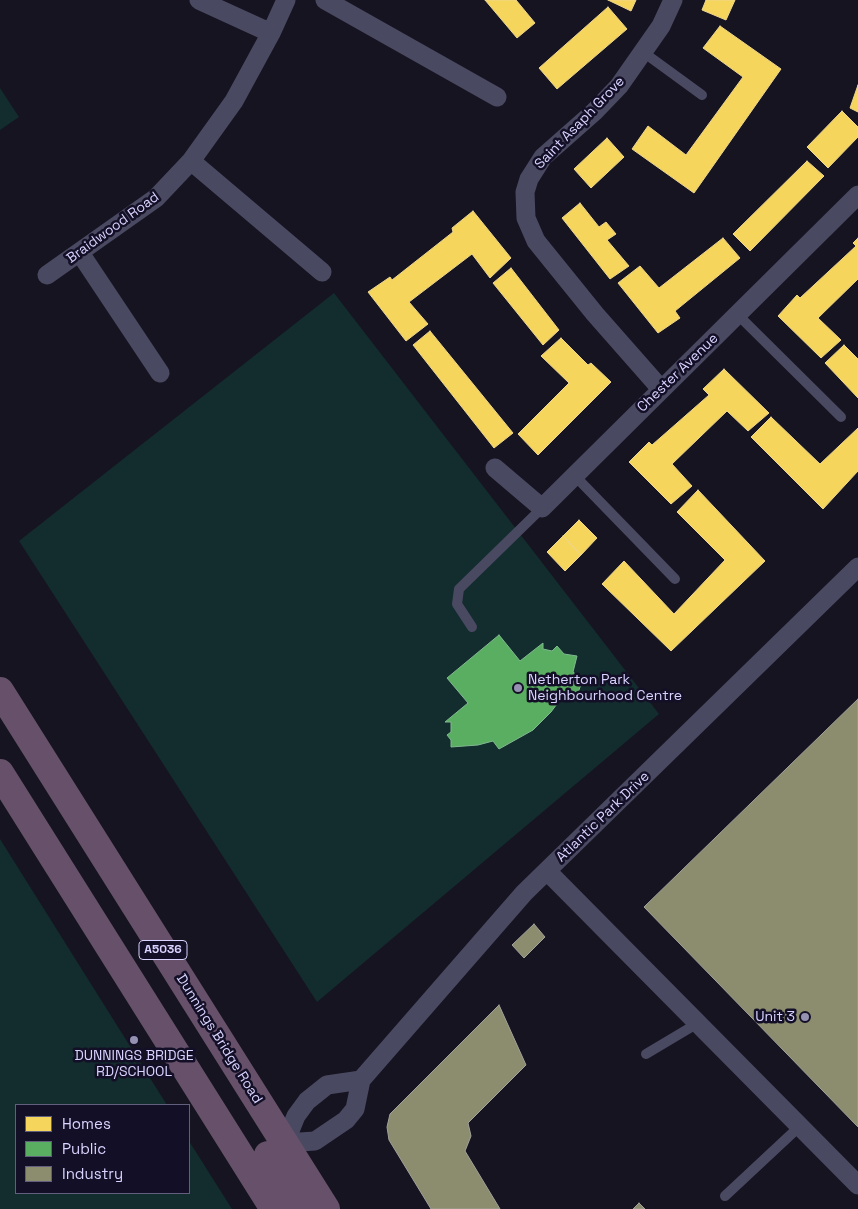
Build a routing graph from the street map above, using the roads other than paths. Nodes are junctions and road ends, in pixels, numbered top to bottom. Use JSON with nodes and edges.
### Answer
{"nodes":[{"id":1,"x":199,"y":0,"type":"edge"},
{"id":2,"x":286,"y":0,"type":"edge"},
{"id":3,"x":325,"y":0,"type":"edge"},
{"id":4,"x":673,"y":0,"type":"edge"},
{"id":5,"x":271,"y":34,"type":"junction"},
{"id":6,"x":643,"y":52,"type":"junction"},
{"id":7,"x":702,"y":95,"type":"dead end"},
{"id":8,"x":497,"y":97,"type":"dead end"},
{"id":9,"x":191,"y":161,"type":"junction"},
{"id":10,"x":858,"y":195,"type":"edge"},
{"id":11,"x":80,"y":253,"type":"junction"},
{"id":12,"x":322,"y":272,"type":"dead end"},
{"id":13,"x":47,"y":276,"type":"dead end"},
{"id":14,"x":738,"y":315,"type":"junction"},
{"id":15,"x":160,"y":373,"type":"dead end"},
{"id":16,"x":661,"y":389,"type":"junction"},
{"id":17,"x":841,"y":417,"type":"dead end"},
{"id":18,"x":495,"y":468,"type":"dead end"},
{"id":19,"x":575,"y":476,"type":"junction"},
{"id":20,"x":542,"y":508,"type":"junction"},
{"id":21,"x":858,"y":567,"type":"edge"},
{"id":22,"x":675,"y":579,"type":"dead end"},
{"id":23,"x":472,"y":627,"type":"dead end"},
{"id":24,"x":0,"y":691,"type":"edge"},
{"id":25,"x":0,"y":773,"type":"edge"},
{"id":26,"x":547,"y":871,"type":"junction"},
{"id":27,"x":698,"y":1023,"type":"junction"},
{"id":28,"x":646,"y":1054,"type":"dead end"},
{"id":29,"x":361,"y":1080,"type":"junction"},
{"id":30,"x":800,"y":1126,"type":"junction"},
{"id":31,"x":267,"y":1155,"type":"junction"},
{"id":32,"x":858,"y":1185,"type":"edge"},
{"id":33,"x":725,"y":1196,"type":"dead end"},
{"id":34,"x":274,"y":1209,"type":"edge"},
{"id":35,"x":299,"y":1209,"type":"edge"},
{"id":36,"x":326,"y":1209,"type":"edge"}],
"edges":[{"from":1,"to":5,"type":"street"},
{"from":2,"to":5,"type":"street","name":"Braidwood Road"},
{"from":3,"to":8,"type":"street"},
{"from":4,"to":6,"type":"street","name":"Saint Asaph Grove"},
{"from":5,"to":9,"type":"street","name":"Braidwood Road"},
{"from":6,"to":7,"type":"lane"},
{"from":6,"to":16,"type":"street","name":"Saint Asaph Grove"},
{"from":9,"to":11,"type":"street","name":"Braidwood Road"},
{"from":9,"to":12,"type":"street"},
{"from":10,"to":14,"type":"street","name":"Chester Avenue"},
{"from":11,"to":13,"type":"street","name":"Braidwood Road"},
{"from":11,"to":15,"type":"street"},
{"from":14,"to":16,"type":"street","name":"Chester Avenue"},
{"from":14,"to":17,"type":"lane"},
{"from":16,"to":19,"type":"street","name":"Chester Avenue"},
{"from":18,"to":20,"type":"street"},
{"from":19,"to":20,"type":"street","name":"Chester Avenue"},
{"from":19,"to":22,"type":"lane"},
{"from":20,"to":23,"type":"lane"},
{"from":21,"to":26,"type":"street","name":"Atlantic Park Drive"},
{"from":24,"to":31,"type":"highway","name":"Dunnings Bridge Road","number":"A5036"},
{"from":25,"to":31,"type":"highway","name":"Dunnings Bridge Road","number":"A5036"},
{"from":26,"to":27,"type":"street"},
{"from":26,"to":29,"type":"street","name":"Atlantic Park Drive"},
{"from":27,"to":28,"type":"lane"},
{"from":27,"to":30,"type":"street"},
{"from":29,"to":31,"type":"street"},
{"from":29,"to":31,"type":"street","name":"Atlantic Park Drive"},
{"from":30,"to":32,"type":"street"},
{"from":30,"to":33,"type":"lane"},
{"from":31,"to":34,"type":"highway","name":"Dunnings Bridge Road","number":"A5036"},
{"from":31,"to":35,"type":"highway"},
{"from":31,"to":36,"type":"highway","name":"Dunnings Bridge Road","number":"A5036"}]}
